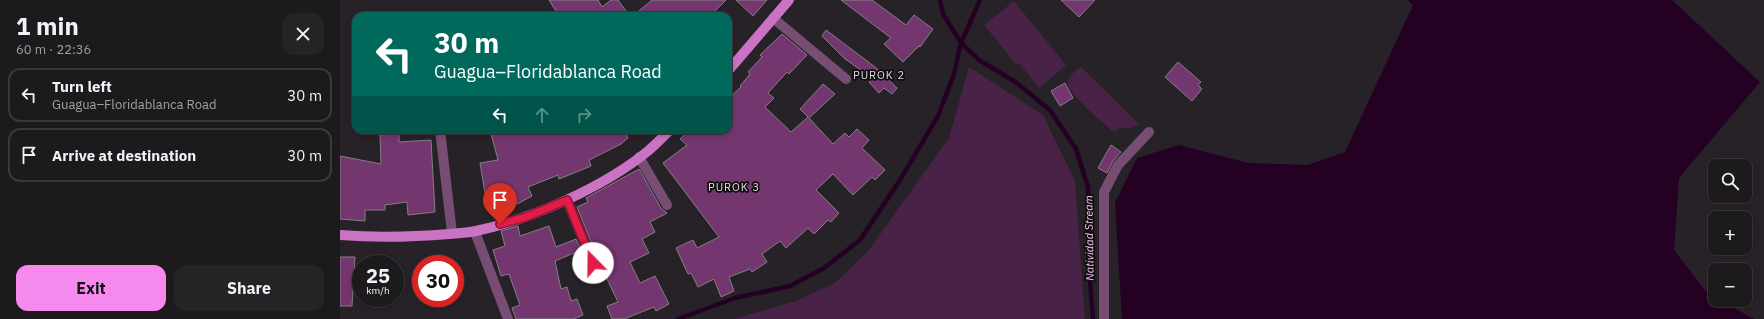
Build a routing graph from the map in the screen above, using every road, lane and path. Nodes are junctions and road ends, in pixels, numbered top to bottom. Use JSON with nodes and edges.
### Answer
{"nodes":[{"id":1,"x":789,"y":0,"type":"edge"},
{"id":2,"x":774,"y":18,"type":"junction"},
{"id":3,"x":732,"y":66,"type":"edge"},
{"id":4,"x":846,"y":79,"type":"dead end"},
{"id":5,"x":1150,"y":132,"type":"dead end"},
{"id":6,"x":440,"y":134,"type":"edge"},
{"id":7,"x":665,"y":134,"type":"edge"},
{"id":8,"x":639,"y":157,"type":"junction"},
{"id":9,"x":567,"y":200,"type":"junction"},
{"id":10,"x":668,"y":206,"type":"dead end"},
{"id":11,"x":475,"y":232,"type":"junction"},
{"id":12,"x":452,"y":233,"type":"junction"},
{"id":13,"x":340,"y":235,"type":"edge"},
{"id":14,"x":593,"y":263,"type":"dead end"},
{"id":15,"x":508,"y":319,"type":"edge"},
{"id":16,"x":1104,"y":319,"type":"edge"}],
"edges":[{"from":1,"to":2,"type":"main road"},
{"from":2,"to":3,"type":"main road"},
{"from":2,"to":4,"type":"street"},
{"from":5,"to":16,"type":"street"},
{"from":6,"to":12,"type":"street"},
{"from":7,"to":8,"type":"main road"},
{"from":8,"to":9,"type":"main road"},
{"from":8,"to":10,"type":"street"},
{"from":9,"to":11,"type":"main road"},
{"from":9,"to":14,"type":"street"},
{"from":11,"to":12,"type":"main road"},
{"from":11,"to":15,"type":"street"},
{"from":12,"to":13,"type":"main road"}]}
